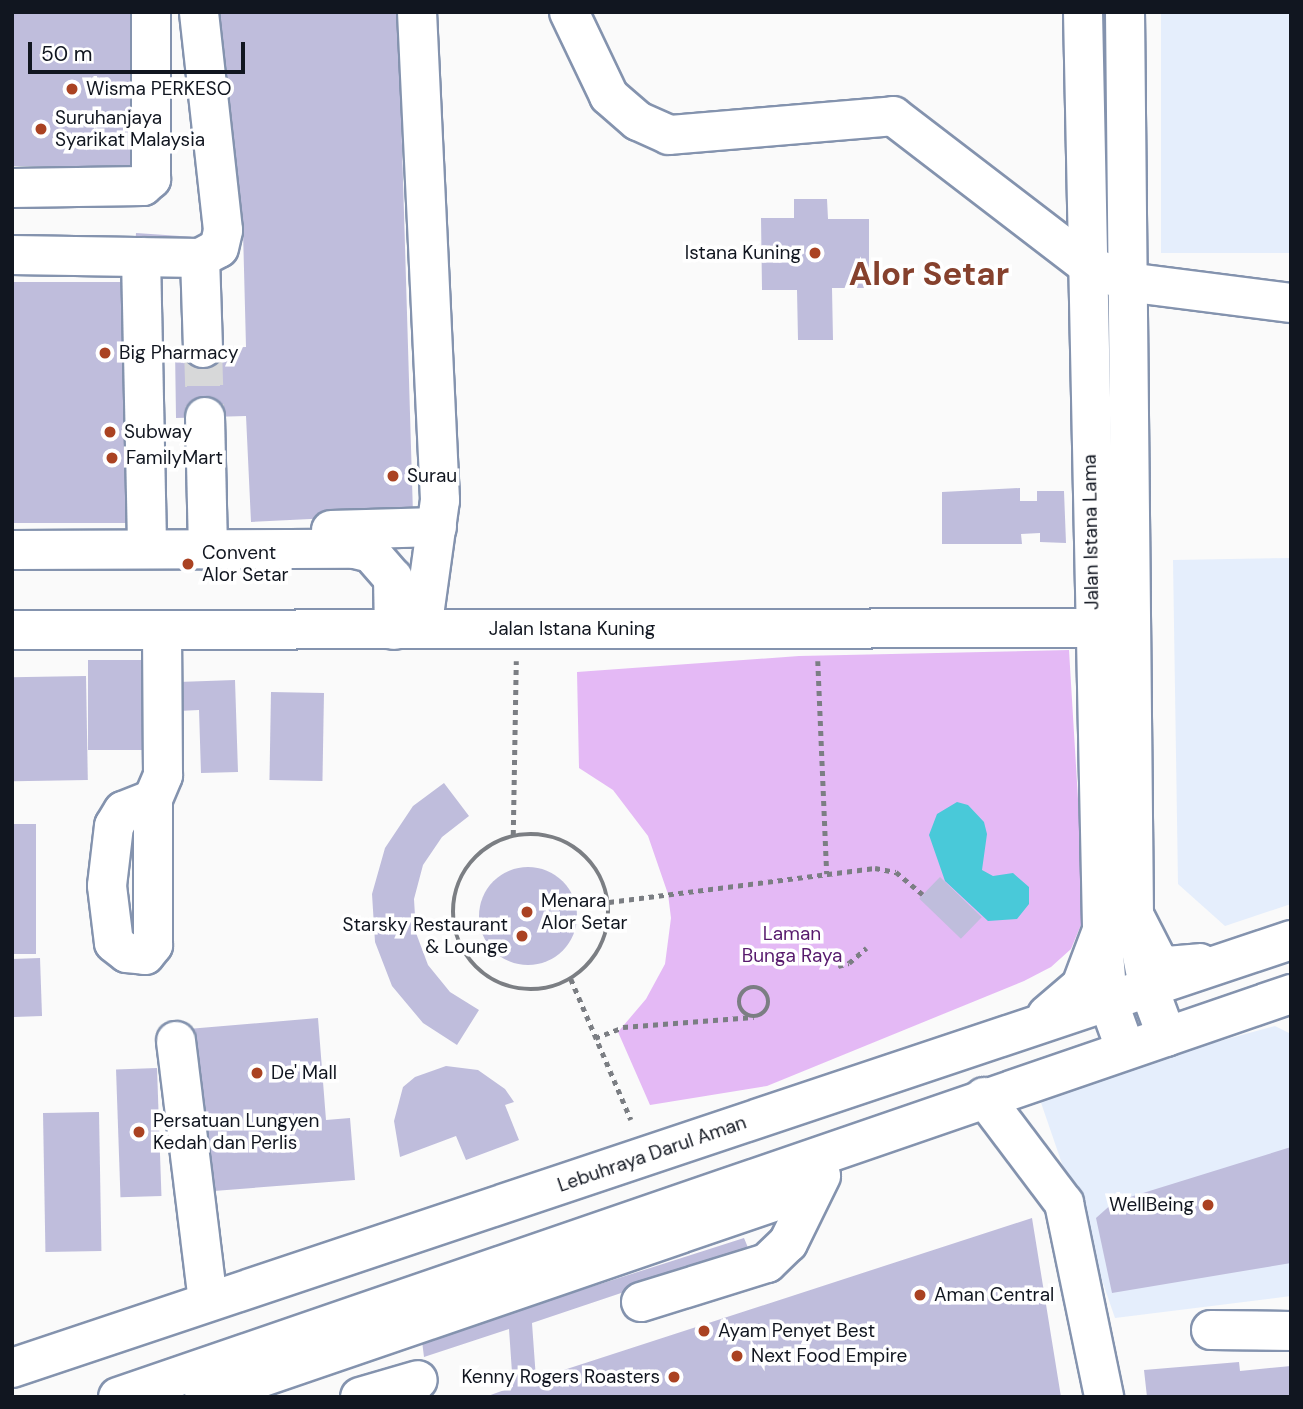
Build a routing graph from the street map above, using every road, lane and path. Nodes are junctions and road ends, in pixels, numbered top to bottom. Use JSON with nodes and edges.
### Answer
{"nodes":[{"id":1,"x":151,"y":12,"type":"edge"},
{"id":2,"x":199,"y":12,"type":"edge"},
{"id":3,"x":417,"y":12,"type":"edge"},
{"id":4,"x":569,"y":12,"type":"edge"},
{"id":5,"x":1083,"y":12,"type":"edge"},
{"id":6,"x":1125,"y":12,"type":"edge"},
{"id":7,"x":12,"y":188,"type":"edge"},
{"id":8,"x":12,"y":255,"type":"edge"},
{"id":9,"x":141,"y":257,"type":"junction"},
{"id":10,"x":200,"y":258,"type":"junction"},
{"id":11,"x":1086,"y":264,"type":"junction"},
{"id":12,"x":1127,"y":282,"type":"junction"},
{"id":13,"x":1291,"y":303,"type":"edge"},
{"id":14,"x":203,"y":348,"type":"tunnel mouth"},
{"id":15,"x":205,"y":417,"type":"tunnel mouth"},
{"id":16,"x":437,"y":527,"type":"junction"},
{"id":17,"x":207,"y":541,"type":"junction"},
{"id":18,"x":146,"y":549,"type":"junction"},
{"id":19,"x":12,"y":550,"type":"edge"},
{"id":20,"x":1092,"y":628,"type":"junction"},
{"id":21,"x":1131,"y":628,"type":"junction"},
{"id":22,"x":408,"y":629,"type":"junction"},
{"id":23,"x":817,"y":629,"type":"junction"},
{"id":24,"x":12,"y":630,"type":"edge"},
{"id":25,"x":162,"y":630,"type":"junction"},
{"id":26,"x":516,"y":681,"type":"dead end"},
{"id":27,"x":153,"y":799,"type":"dead end"},
{"id":28,"x":513,"y":835,"type":"junction"},
{"id":29,"x":827,"y":874,"type":"junction"},
{"id":30,"x":923,"y":895,"type":"dead end"},
{"id":31,"x":609,"y":902,"type":"junction"},
{"id":32,"x":1118,"y":922,"type":"junction"},
{"id":33,"x":1277,"y":944,"type":"edge"},
{"id":34,"x":866,"y":948,"type":"dead end"},
{"id":35,"x":838,"y":966,"type":"dead end"},
{"id":36,"x":571,"y":979,"type":"junction"},
{"id":37,"x":1148,"y":986,"type":"junction"},
{"id":38,"x":1291,"y":994,"type":"edge"},
{"id":39,"x":1108,"y":1000,"type":"junction"},
{"id":40,"x":754,"y":1017,"type":"junction"},
{"id":41,"x":1030,"y":1026,"type":"junction"},
{"id":42,"x":1167,"y":1037,"type":"junction"},
{"id":43,"x":596,"y":1038,"type":"junction"},
{"id":44,"x":177,"y":1041,"type":"dead end"},
{"id":45,"x":1125,"y":1048,"type":"junction"},
{"id":46,"x":984,"y":1097,"type":"junction"},
{"id":47,"x":631,"y":1119,"type":"dead end"},
{"id":48,"x":834,"y":1149,"type":"junction"},
{"id":49,"x":814,"y":1188,"type":"junction"},
{"id":50,"x":208,"y":1300,"type":"junction"},
{"id":51,"x":641,"y":1302,"type":"dead end"},
{"id":52,"x":1211,"y":1330,"type":"dead end"},
{"id":53,"x":1291,"y":1331,"type":"edge"},
{"id":54,"x":12,"y":1368,"type":"edge"},
{"id":55,"x":418,"y":1380,"type":"dead end"},
{"id":56,"x":169,"y":1390,"type":"edge"},
{"id":57,"x":118,"y":1397,"type":"edge"},
{"id":58,"x":204,"y":1397,"type":"edge"},
{"id":59,"x":360,"y":1397,"type":"edge"},
{"id":60,"x":1104,"y":1397,"type":"edge"}],
"edges":[{"from":1,"to":7,"type":"street"},
{"from":2,"to":10,"type":"street"},
{"from":3,"to":16,"type":"street"},
{"from":4,"to":11,"type":"street"},
{"from":5,"to":11,"type":"street","name":"Jalan Istana Lama"},
{"from":6,"to":12,"type":"street","name":"Jalan Istana Lama"},
{"from":8,"to":9,"type":"street"},
{"from":9,"to":10,"type":"street"},
{"from":9,"to":18,"type":"street"},
{"from":10,"to":14,"type":"street"},
{"from":11,"to":12,"type":"street"},
{"from":11,"to":20,"type":"street","name":"Jalan Istana Lama"},
{"from":12,"to":13,"type":"street"},
{"from":12,"to":21,"type":"street","name":"Jalan Istana Lama"},
{"from":15,"to":17,"type":"street"},
{"from":16,"to":17,"type":"street"},
{"from":16,"to":22,"type":"street"},
{"from":17,"to":18,"type":"street"},
{"from":17,"to":22,"type":"street"},
{"from":18,"to":19,"type":"street"},
{"from":20,"to":21,"type":"street","name":"Jalan Istana Kuning"},
{"from":20,"to":23,"type":"street","name":"Jalan Istana Kuning"},
{"from":20,"to":32,"type":"street","name":"Jalan Istana Lama"},
{"from":21,"to":32,"type":"street","name":"Jalan Istana Lama"},
{"from":22,"to":23,"type":"street","name":"Jalan Istana Kuning"},
{"from":22,"to":25,"type":"street","name":"Jalan Istana Kuning"},
{"from":23,"to":29,"type":"path"},
{"from":24,"to":25,"type":"street","name":"Jalan Istana Kuning"},
{"from":25,"to":27,"type":"street"},
{"from":26,"to":28,"type":"path"},
{"from":28,"to":31,"type":"path"},
{"from":28,"to":36,"type":"path"},
{"from":29,"to":30,"type":"path"},
{"from":29,"to":31,"type":"path"},
{"from":31,"to":36,"type":"path"},
{"from":32,"to":33,"type":"street"},
{"from":32,"to":37,"type":"street","name":"Jalan Istana Lama"},
{"from":32,"to":39,"type":"street","name":"Jalan Istana Lama"},
{"from":32,"to":41,"type":"street"},
{"from":33,"to":37,"type":"street","name":"Lebuhraya Darul Aman"},
{"from":34,"to":35,"type":"path"},
{"from":36,"to":43,"type":"path"},
{"from":37,"to":39,"type":"street","name":"Lebuhraya Darul Aman"},
{"from":37,"to":42,"type":"street","name":"Jalan Istana Lama"},
{"from":38,"to":42,"type":"street"},
{"from":39,"to":41,"type":"street","name":"Lebuhraya Darul Aman"},
{"from":39,"to":45,"type":"street","name":"Jalan Istana Lama"},
{"from":40,"to":40,"type":"path"},
{"from":40,"to":43,"type":"path"},
{"from":41,"to":50,"type":"street","name":"Lebuhraya Darul Aman"},
{"from":42,"to":45,"type":"street"},
{"from":43,"to":47,"type":"path"},
{"from":44,"to":50,"type":"street"},
{"from":45,"to":46,"type":"street"},
{"from":46,"to":48,"type":"street"},
{"from":46,"to":60,"type":"street"},
{"from":48,"to":49,"type":"street"},
{"from":48,"to":56,"type":"street"},
{"from":49,"to":51,"type":"street"},
{"from":49,"to":58,"type":"street"},
{"from":50,"to":54,"type":"street","name":"Lebuhraya Darul Aman"},
{"from":52,"to":53,"type":"street"},
{"from":55,"to":59,"type":"street"},
{"from":56,"to":57,"type":"street"}]}
